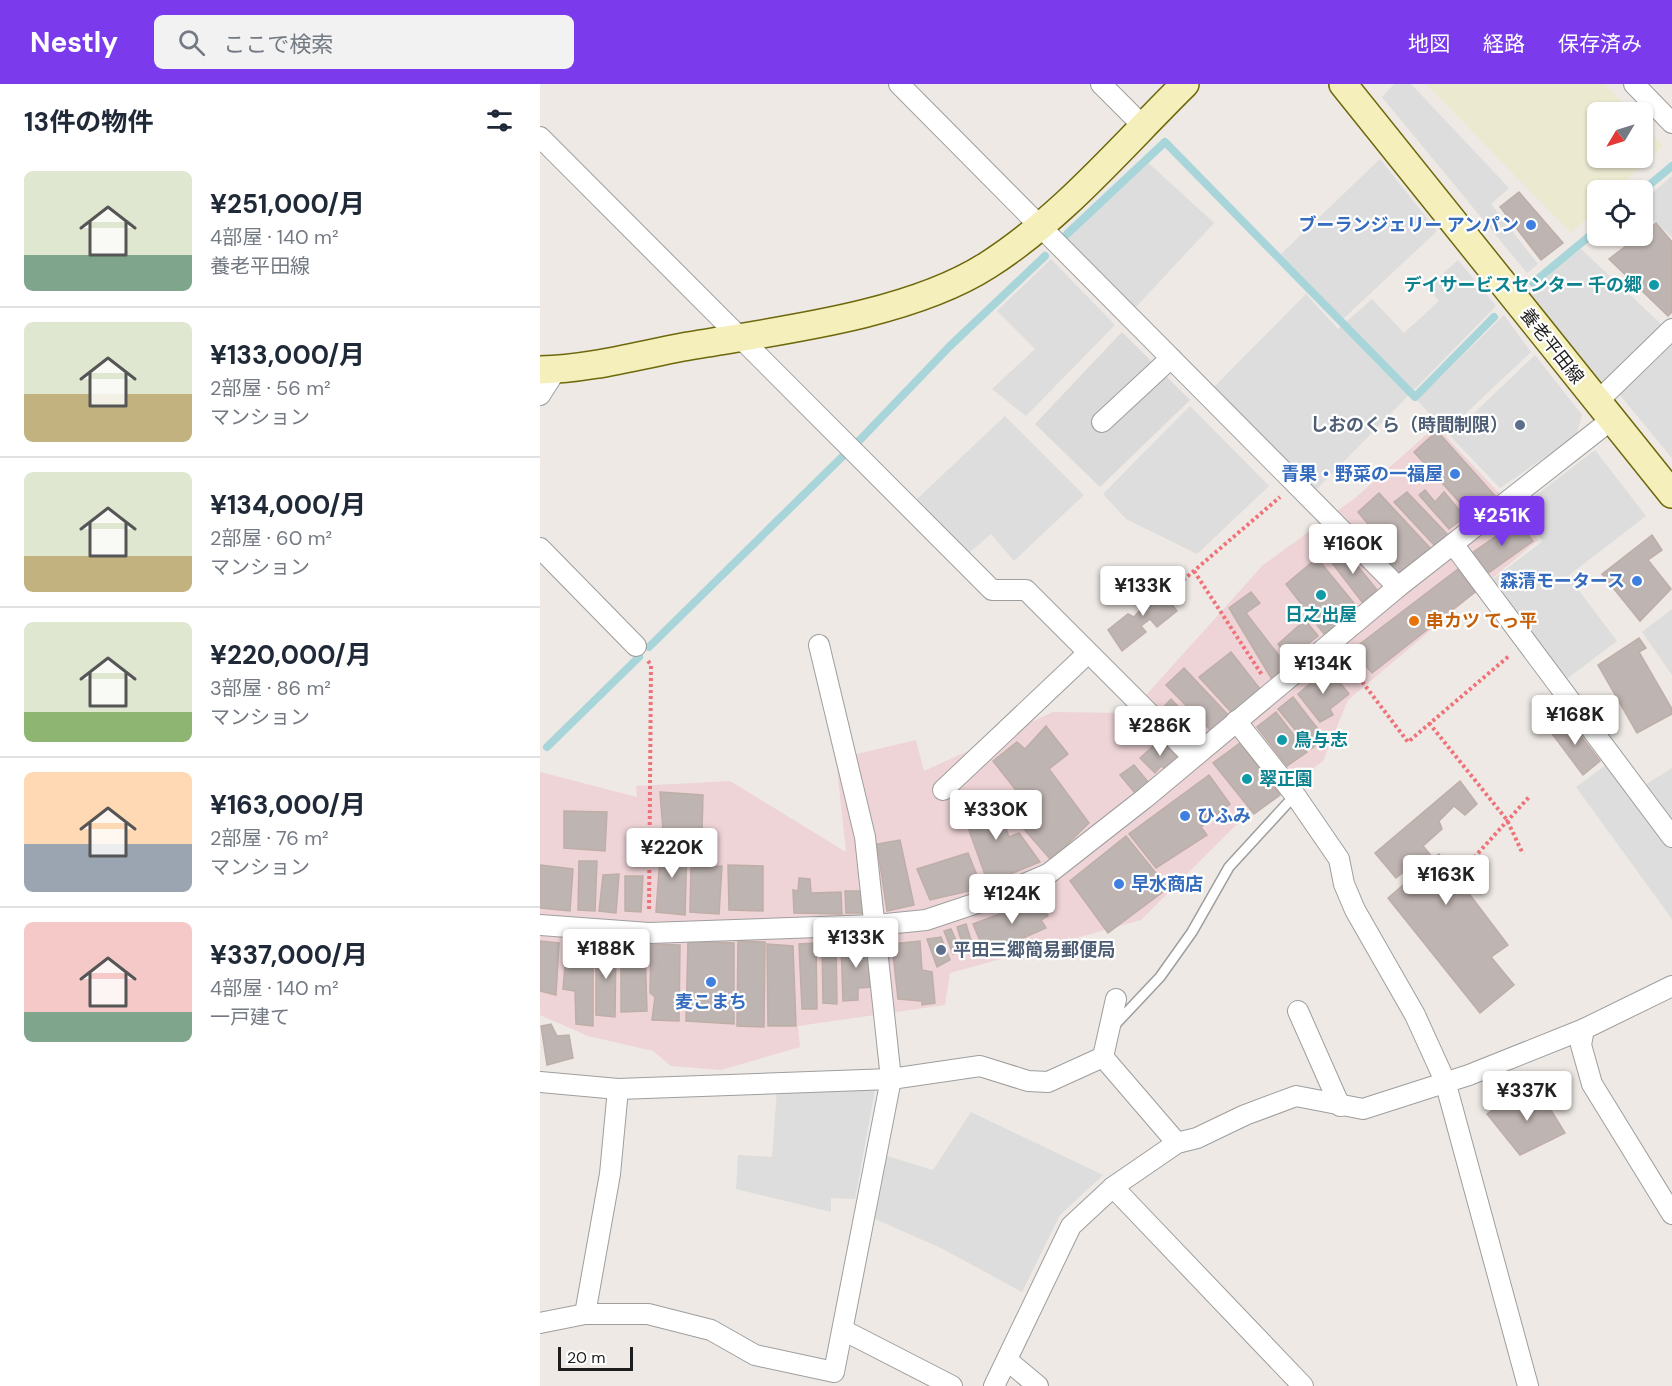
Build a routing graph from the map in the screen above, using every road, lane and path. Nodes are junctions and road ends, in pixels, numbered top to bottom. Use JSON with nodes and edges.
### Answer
{"nodes":[{"id":1,"x":899,"y":84,"type":"edge"},
{"id":2,"x":1101,"y":84,"type":"edge"},
{"id":3,"x":1185,"y":84,"type":"edge"},
{"id":4,"x":1343,"y":84,"type":"edge"},
{"id":5,"x":1634,"y":84,"type":"edge"},
{"id":6,"x":1672,"y":123,"type":"edge"},
{"id":7,"x":1143,"y":126,"type":"junction"},
{"id":8,"x":540,"y":137,"type":"edge"},
{"id":9,"x":1042,"y":227,"type":"junction"},
{"id":10,"x":1672,"y":329,"type":"edge"},
{"id":11,"x":738,"y":338,"type":"junction"},
{"id":12,"x":1171,"y":358,"type":"junction"},
{"id":13,"x":548,"y":370,"type":"edge"},
{"id":14,"x":540,"y":395,"type":"edge"},
{"id":15,"x":1604,"y":411,"type":"junction"},
{"id":16,"x":1102,"y":422,"type":"dead end"},
{"id":17,"x":1295,"y":484,"type":"junction"},
{"id":18,"x":1672,"y":494,"type":"edge"},
{"id":19,"x":1453,"y":544,"type":"junction"},
{"id":20,"x":540,"y":548,"type":"edge"},
{"id":21,"x":1194,"y":572,"type":"junction"},
{"id":22,"x":1398,"y":587,"type":"junction"},
{"id":23,"x":1174,"y":588,"type":"dead end"},
{"id":24,"x":1525,"y":641,"type":"junction"},
{"id":25,"x":1332,"y":642,"type":"junction"},
{"id":26,"x":819,"y":645,"type":"dead end"},
{"id":27,"x":636,"y":646,"type":"joint"},
{"id":28,"x":1088,"y":652,"type":"junction"},
{"id":29,"x":1272,"y":691,"type":"junction"},
{"id":30,"x":1236,"y":720,"type":"junction"},
{"id":31,"x":1430,"y":723,"type":"junction"},
{"id":32,"x":1193,"y":757,"type":"junction"},
{"id":33,"x":943,"y":790,"type":"dead end"},
{"id":34,"x":1295,"y":795,"type":"junction"},
{"id":35,"x":1529,"y":797,"type":"dead end"},
{"id":36,"x":1507,"y":820,"type":"junction"},
{"id":37,"x":1672,"y":837,"type":"edge"},
{"id":38,"x":1523,"y":854,"type":"dead end"},
{"id":39,"x":1470,"y":862,"type":"dead end"},
{"id":40,"x":540,"y":925,"type":"edge"},
{"id":41,"x":876,"y":925,"type":"junction"},
{"id":42,"x":649,"y":933,"type":"junction"},
{"id":43,"x":1672,"y":986,"type":"edge"},
{"id":44,"x":1116,"y":999,"type":"dead end"},
{"id":45,"x":1298,"y":1011,"type":"dead end"},
{"id":46,"x":1584,"y":1029,"type":"junction"},
{"id":47,"x":1106,"y":1034,"type":"junction"},
{"id":48,"x":1103,"y":1057,"type":"junction"},
{"id":49,"x":891,"y":1079,"type":"junction"},
{"id":50,"x":1445,"y":1081,"type":"junction"},
{"id":51,"x":540,"y":1082,"type":"edge"},
{"id":52,"x":618,"y":1089,"type":"junction"},
{"id":53,"x":1340,"y":1106,"type":"junction"},
{"id":54,"x":1177,"y":1143,"type":"junction"},
{"id":55,"x":1113,"y":1187,"type":"junction"},
{"id":56,"x":1672,"y":1214,"type":"edge"},
{"id":57,"x":585,"y":1314,"type":"junction"},
{"id":58,"x":540,"y":1323,"type":"edge"},
{"id":59,"x":843,"y":1330,"type":"junction"},
{"id":60,"x":1007,"y":1360,"type":"junction"},
{"id":61,"x":952,"y":1386,"type":"edge"},
{"id":62,"x":994,"y":1386,"type":"edge"},
{"id":63,"x":1038,"y":1386,"type":"edge"},
{"id":64,"x":1303,"y":1386,"type":"edge"},
{"id":65,"x":1528,"y":1386,"type":"edge"}],
"edges":[{"from":1,"to":9,"type":"street"},
{"from":2,"to":7,"type":"street"},
{"from":3,"to":7,"type":"street"},
{"from":4,"to":15,"type":"street","name":"養老平田線"},
{"from":5,"to":6,"type":"street"},
{"from":7,"to":9,"type":"street"},
{"from":8,"to":11,"type":"street"},
{"from":9,"to":11,"type":"street"},
{"from":9,"to":12,"type":"street"},
{"from":10,"to":15,"type":"street"},
{"from":11,"to":13,"type":"street"},
{"from":11,"to":28,"type":"street"},
{"from":12,"to":16,"type":"street"},
{"from":12,"to":17,"type":"street"},
{"from":13,"to":14,"type":"street"},
{"from":15,"to":18,"type":"street","name":"養老平田線"},
{"from":15,"to":19,"type":"street"},
{"from":17,"to":21,"type":"path"},
{"from":17,"to":22,"type":"street"},
{"from":19,"to":22,"type":"street"},
{"from":19,"to":24,"type":"street"},
{"from":20,"to":27,"type":"street"},
{"from":21,"to":23,"type":"path"},
{"from":21,"to":29,"type":"path"},
{"from":22,"to":25,"type":"street"},
{"from":24,"to":31,"type":"path"},
{"from":24,"to":37,"type":"street"},
{"from":25,"to":29,"type":"street"},
{"from":25,"to":31,"type":"path"},
{"from":26,"to":41,"type":"street"},
{"from":27,"to":42,"type":"path"},
{"from":28,"to":32,"type":"street"},
{"from":28,"to":33,"type":"street"},
{"from":29,"to":30,"type":"street"},
{"from":30,"to":32,"type":"street"},
{"from":30,"to":34,"type":"street"},
{"from":31,"to":36,"type":"path"},
{"from":32,"to":41,"type":"street"},
{"from":34,"to":47,"type":"lane"},
{"from":34,"to":50,"type":"street"},
{"from":35,"to":36,"type":"path"},
{"from":36,"to":38,"type":"path"},
{"from":36,"to":39,"type":"path"},
{"from":40,"to":42,"type":"street"},
{"from":41,"to":42,"type":"street"},
{"from":41,"to":49,"type":"street"},
{"from":43,"to":46,"type":"street"},
{"from":44,"to":47,"type":"street"},
{"from":45,"to":53,"type":"street"},
{"from":46,"to":50,"type":"street"},
{"from":46,"to":56,"type":"street"},
{"from":47,"to":48,"type":"street"},
{"from":48,"to":49,"type":"street"},
{"from":48,"to":54,"type":"street"},
{"from":49,"to":52,"type":"street"},
{"from":49,"to":59,"type":"street"},
{"from":50,"to":53,"type":"street"},
{"from":50,"to":65,"type":"street"},
{"from":51,"to":52,"type":"street"},
{"from":52,"to":57,"type":"street"},
{"from":53,"to":54,"type":"street"},
{"from":54,"to":55,"type":"street"},
{"from":55,"to":60,"type":"street"},
{"from":55,"to":64,"type":"street"},
{"from":57,"to":58,"type":"street"},
{"from":57,"to":59,"type":"street"},
{"from":59,"to":61,"type":"street"},
{"from":60,"to":62,"type":"street"},
{"from":60,"to":63,"type":"street"}]}
